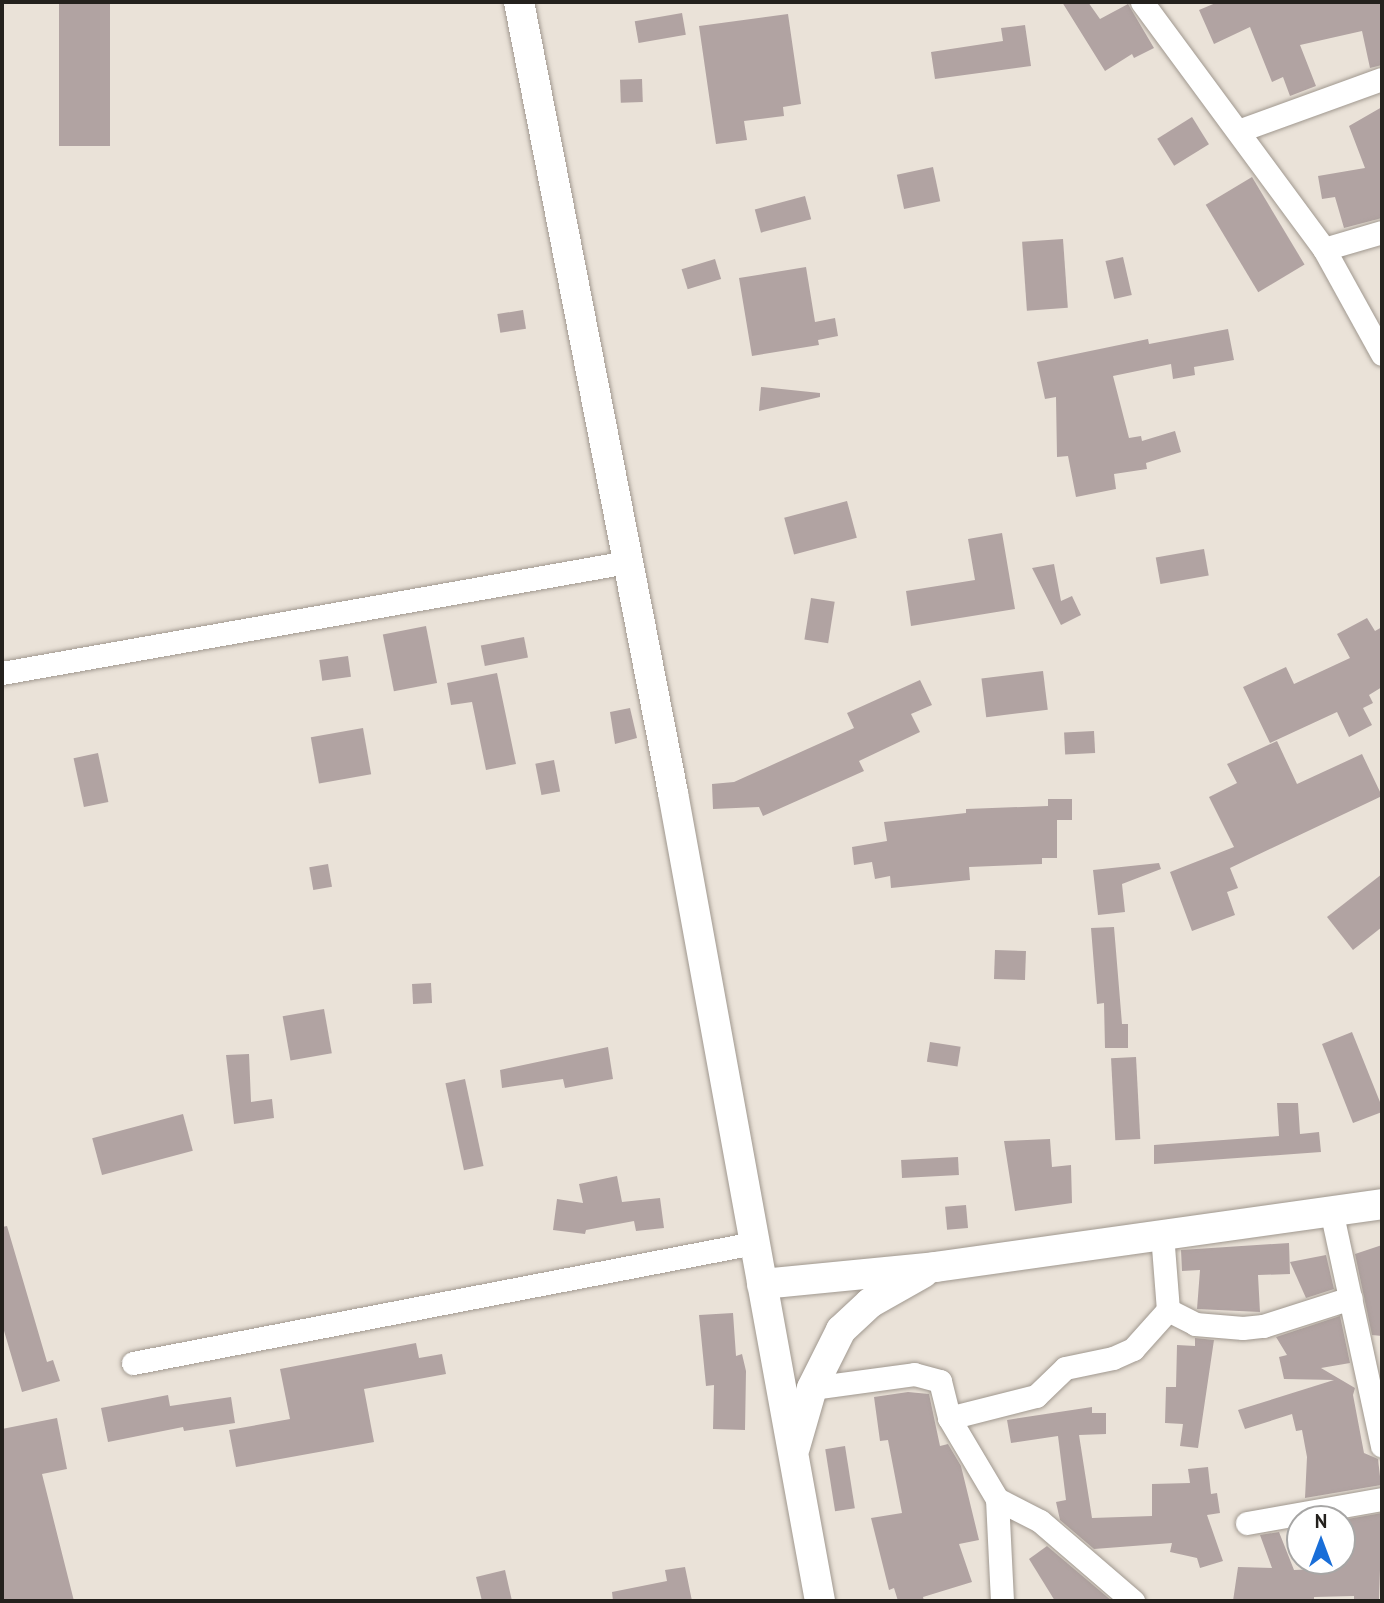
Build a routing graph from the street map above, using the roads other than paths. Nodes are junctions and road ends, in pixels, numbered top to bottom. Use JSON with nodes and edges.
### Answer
{"nodes":[{"id":1,"x":519,"y":2,"type":"edge"},
{"id":2,"x":1142,"y":2,"type":"edge"},
{"id":3,"x":1382,"y":79,"type":"edge"},
{"id":4,"x":1238,"y":131,"type":"junction"},
{"id":5,"x":1382,"y":232,"type":"edge"},
{"id":6,"x":1324,"y":249,"type":"junction"},
{"id":7,"x":1382,"y":354,"type":"edge"},
{"id":8,"x":628,"y":562,"type":"junction"},
{"id":9,"x":2,"y":673,"type":"edge"},
{"id":10,"x":1382,"y":1204,"type":"edge"},
{"id":11,"x":1331,"y":1209,"type":"junction"},
{"id":12,"x":1162,"y":1234,"type":"junction"},
{"id":13,"x":754,"y":1243,"type":"junction"},
{"id":14,"x":935,"y":1266,"type":"junction"},
{"id":15,"x":762,"y":1284,"type":"junction"},
{"id":16,"x":1351,"y":1298,"type":"junction"},
{"id":17,"x":1168,"y":1310,"type":"junction"},
{"id":18,"x":133,"y":1363,"type":"dead end"},
{"id":19,"x":812,"y":1388,"type":"junction"},
{"id":20,"x":948,"y":1418,"type":"junction"},
{"id":21,"x":1382,"y":1446,"type":"edge"},
{"id":22,"x":793,"y":1454,"type":"junction"},
{"id":23,"x":997,"y":1499,"type":"junction"},
{"id":24,"x":1382,"y":1499,"type":"edge"},
{"id":25,"x":1247,"y":1523,"type":"dead end"},
{"id":26,"x":820,"y":1601,"type":"edge"},
{"id":27,"x":1002,"y":1601,"type":"edge"},
{"id":28,"x":1133,"y":1601,"type":"edge"}],
"edges":[{"from":1,"to":8,"type":"street"},
{"from":2,"to":4,"type":"street"},
{"from":3,"to":4,"type":"street"},
{"from":4,"to":6,"type":"street"},
{"from":5,"to":6,"type":"street"},
{"from":6,"to":7,"type":"street"},
{"from":8,"to":9,"type":"street"},
{"from":8,"to":13,"type":"street"},
{"from":10,"to":11,"type":"street"},
{"from":11,"to":12,"type":"street"},
{"from":11,"to":16,"type":"street"},
{"from":12,"to":14,"type":"street"},
{"from":12,"to":17,"type":"street"},
{"from":13,"to":15,"type":"street"},
{"from":13,"to":18,"type":"street"},
{"from":14,"to":15,"type":"street"},
{"from":14,"to":19,"type":"street"},
{"from":15,"to":22,"type":"street"},
{"from":16,"to":17,"type":"street"},
{"from":16,"to":21,"type":"street"},
{"from":17,"to":20,"type":"street"},
{"from":19,"to":20,"type":"street"},
{"from":19,"to":22,"type":"street"},
{"from":20,"to":23,"type":"street"},
{"from":22,"to":26,"type":"street"},
{"from":23,"to":27,"type":"street"},
{"from":23,"to":28,"type":"street"},
{"from":24,"to":25,"type":"street"}]}
